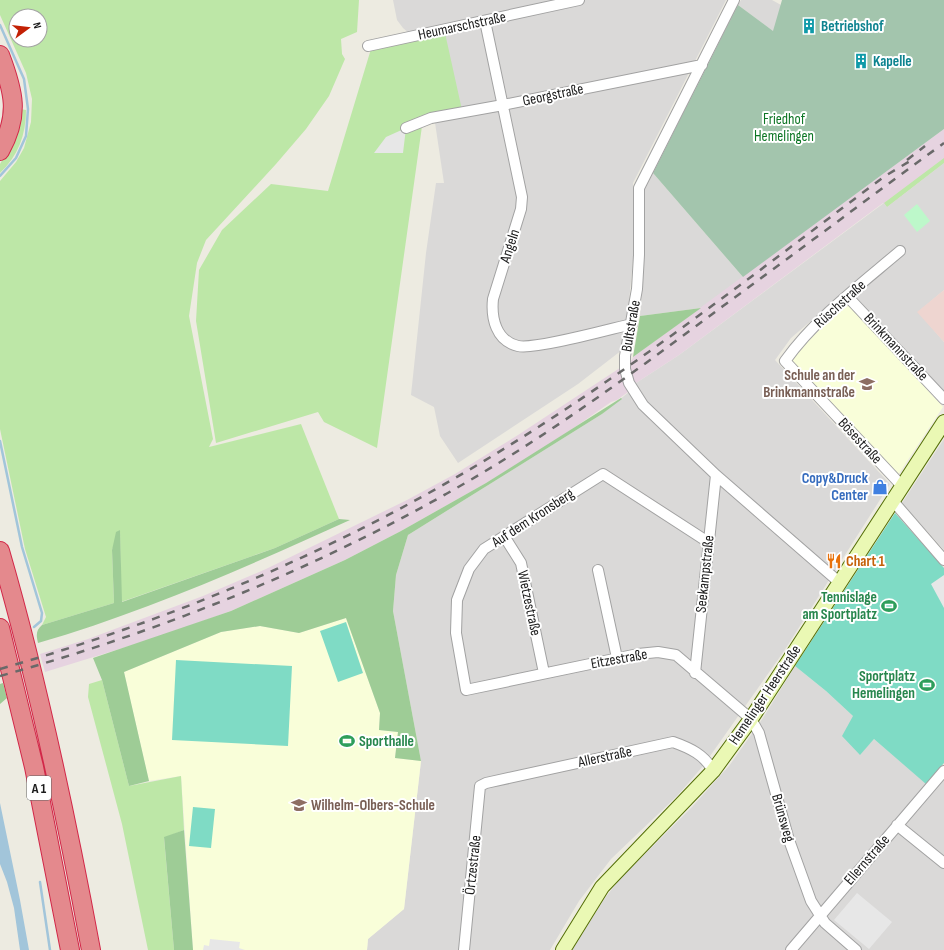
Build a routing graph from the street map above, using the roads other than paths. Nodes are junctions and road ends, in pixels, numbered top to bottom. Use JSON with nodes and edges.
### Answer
{"nodes":[{"id":1,"x":579,"y":0,"type":"edge"},
{"id":2,"x":734,"y":0,"type":"edge"},
{"id":3,"x":485,"y":21,"type":"junction"},
{"id":4,"x":368,"y":46,"type":"dead end"},
{"id":5,"x":0,"y":55,"type":"edge"},
{"id":6,"x":702,"y":65,"type":"junction"},
{"id":7,"x":0,"y":85,"type":"edge"},
{"id":8,"x":503,"y":105,"type":"junction"},
{"id":9,"x":406,"y":128,"type":"dead end"},
{"id":10,"x":0,"y":134,"type":"edge"},
{"id":11,"x":0,"y":151,"type":"edge"},
{"id":12,"x":900,"y":251,"type":"dead end"},
{"id":13,"x":847,"y":296,"type":"junction"},
{"id":14,"x":632,"y":324,"type":"junction"},
{"id":15,"x":785,"y":361,"type":"joint"},
{"id":16,"x":944,"y":399,"type":"edge"},
{"id":17,"x":944,"y":422,"type":"edge"},
{"id":18,"x":716,"y":475,"type":"junction"},
{"id":19,"x":903,"y":487,"type":"junction"},
{"id":20,"x":893,"y":501,"type":"junction"},
{"id":21,"x":504,"y":536,"type":"junction"},
{"id":22,"x":708,"y":542,"type":"junction"},
{"id":23,"x":0,"y":550,"type":"edge"},
{"id":24,"x":944,"y":560,"type":"edge"},
{"id":25,"x":598,"y":570,"type":"dead end"},
{"id":26,"x":839,"y":582,"type":"junction"},
{"id":27,"x":0,"y":628,"type":"edge"},
{"id":28,"x":617,"y":658,"type":"junction"},
{"id":29,"x":695,"y":673,"type":"junction"},
{"id":30,"x":544,"y":674,"type":"junction"},
{"id":31,"x":466,"y":690,"type":"joint"},
{"id":32,"x":751,"y":719,"type":"junction"},
{"id":33,"x":713,"y":771,"type":"junction"},
{"id":34,"x":944,"y":771,"type":"edge"},
{"id":35,"x":486,"y":783,"type":"joint"},
{"id":36,"x":897,"y":825,"type":"junction"},
{"id":37,"x":944,"y":863,"type":"edge"},
{"id":38,"x":820,"y":915,"type":"junction"},
{"id":39,"x":70,"y":950,"type":"edge"},
{"id":40,"x":91,"y":950,"type":"edge"},
{"id":41,"x":464,"y":950,"type":"edge"},
{"id":42,"x":563,"y":950,"type":"edge"},
{"id":43,"x":791,"y":950,"type":"edge"},
{"id":44,"x":856,"y":950,"type":"edge"}],
"edges":[{"from":1,"to":3,"type":"street","name":"Heumarschstraße"},
{"from":2,"to":6,"type":"street","name":"Bultstraße"},
{"from":3,"to":4,"type":"street","name":"Heumarschstraße"},
{"from":3,"to":8,"type":"street","name":"Angeln"},
{"from":5,"to":11,"type":"highway"},
{"from":6,"to":8,"type":"street","name":"Georgstraße"},
{"from":6,"to":14,"type":"street","name":"Bultstraße"},
{"from":7,"to":10,"type":"highway"},
{"from":8,"to":9,"type":"street","name":"Georgstraße"},
{"from":8,"to":14,"type":"street","name":"Angeln"},
{"from":12,"to":13,"type":"street","name":"Rüschstraße"},
{"from":13,"to":15,"type":"street","name":"Rüschstraße"},
{"from":13,"to":16,"type":"street","name":"Brinkmannstraße"},
{"from":14,"to":18,"type":"street","name":"Bultstraße"},
{"from":15,"to":19,"type":"street","name":"Bösestraße"},
{"from":17,"to":19,"type":"main road","name":"Hemelinger Heerstraße"},
{"from":18,"to":22,"type":"street","name":"Seekampstraße"},
{"from":18,"to":26,"type":"street","name":"Bultstraße"},
{"from":19,"to":20,"type":"main road","name":"Hemelinger Heerstraße"},
{"from":20,"to":24,"type":"street"},
{"from":20,"to":26,"type":"main road","name":"Hemelinger Heerstraße"},
{"from":21,"to":22,"type":"street","name":"Auf dem Kronsberg"},
{"from":21,"to":30,"type":"street","name":"Wietzestraße"},
{"from":21,"to":31,"type":"street","name":"Auf dem Kronsberg"},
{"from":22,"to":29,"type":"street","name":"Seekampstraße"},
{"from":23,"to":40,"type":"highway","number":"A 1"},
{"from":25,"to":28,"type":"street"},
{"from":26,"to":32,"type":"main road","name":"Hemelinger Heerstraße"},
{"from":27,"to":39,"type":"highway","number":"A 1"},
{"from":28,"to":29,"type":"street","name":"Eitzestraße"},
{"from":28,"to":30,"type":"street","name":"Eitzestraße"},
{"from":29,"to":32,"type":"street","name":"Eitzestraße"},
{"from":30,"to":31,"type":"street","name":"Eitzestraße"},
{"from":32,"to":33,"type":"main road","name":"Hemelinger Heerstraße"},
{"from":32,"to":38,"type":"street","name":"Brünsweg"},
{"from":33,"to":35,"type":"street","name":"Allerstraße"},
{"from":33,"to":42,"type":"main road","name":"Hemelinger Heerstraße"},
{"from":34,"to":36,"type":"street","name":"Ellernstraße"},
{"from":35,"to":41,"type":"street","name":"Örtzestraße"},
{"from":36,"to":37,"type":"street"},
{"from":36,"to":38,"type":"street","name":"Ellernstraße"},
{"from":38,"to":43,"type":"street","name":"Ellernstraße"},
{"from":38,"to":44,"type":"street","name":"Brünsweg"}]}
